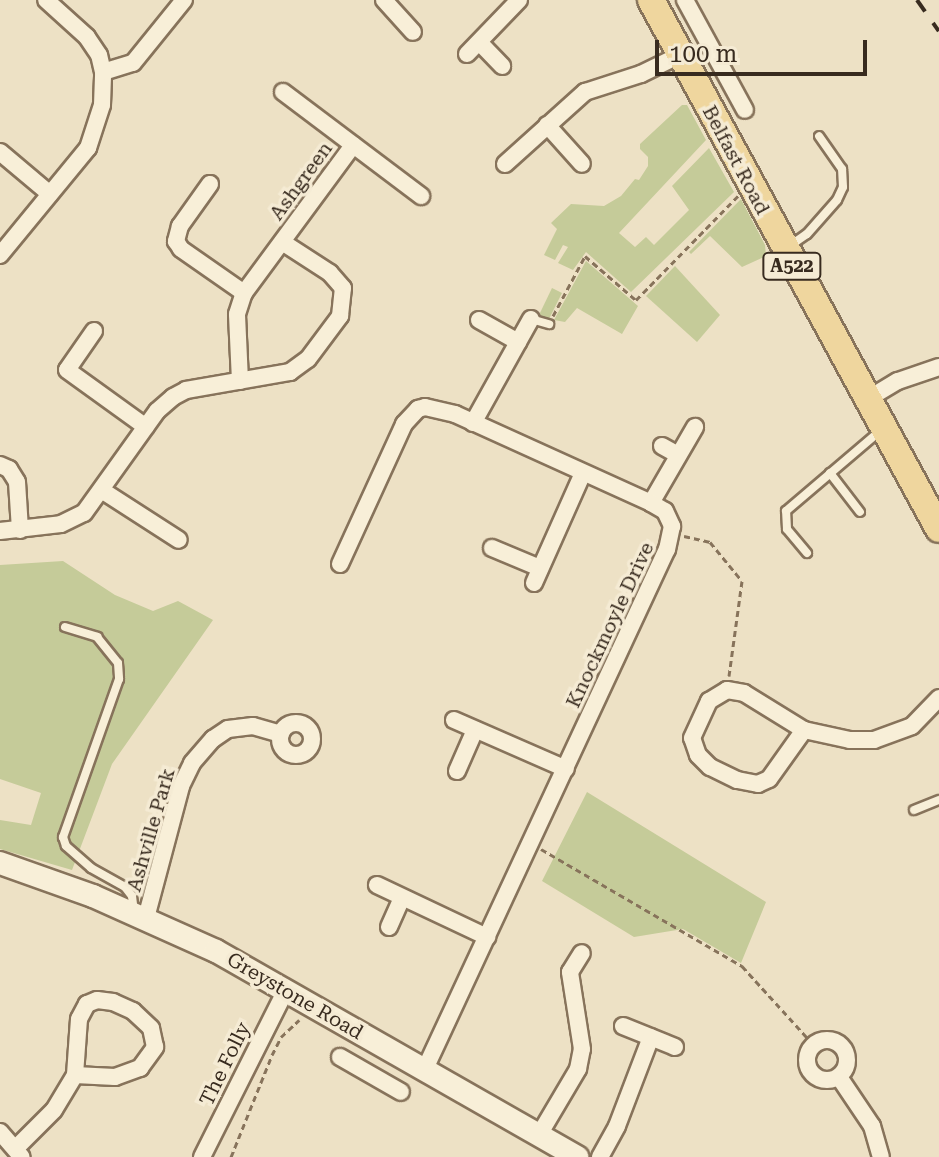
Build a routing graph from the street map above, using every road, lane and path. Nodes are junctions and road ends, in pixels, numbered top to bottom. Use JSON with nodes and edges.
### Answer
{"nodes":[{"id":1,"x":46,"y":0,"type":"edge"},
{"id":2,"x":184,"y":0,"type":"edge"},
{"id":3,"x":384,"y":0,"type":"edge"},
{"id":4,"x":519,"y":0,"type":"edge"},
{"id":5,"x":687,"y":3,"type":"edge"},
{"id":6,"x":656,"y":11,"type":"edge"},
{"id":7,"x":413,"y":32,"type":"dead end"},
{"id":8,"x":480,"y":43,"type":"junction"},
{"id":9,"x":467,"y":54,"type":"dead end"},
{"id":10,"x":680,"y":55,"type":"junction"},
{"id":11,"x":502,"y":66,"type":"dead end"},
{"id":12,"x":103,"y":72,"type":"junction"},
{"id":13,"x":283,"y":92,"type":"dead end"},
{"id":14,"x":745,"y":110,"type":"dead end"},
{"id":15,"x":547,"y":125,"type":"junction"},
{"id":16,"x":819,"y":136,"type":"dead end"},
{"id":17,"x":353,"y":145,"type":"junction"},
{"id":18,"x":0,"y":152,"type":"edge"},
{"id":19,"x":505,"y":164,"type":"dead end"},
{"id":20,"x":582,"y":164,"type":"dead end"},
{"id":21,"x":210,"y":184,"type":"dead end"},
{"id":22,"x":750,"y":187,"type":"junction"},
{"id":23,"x":50,"y":194,"type":"junction"},
{"id":24,"x":421,"y":196,"type":"dead end"},
{"id":25,"x":282,"y":242,"type":"junction"},
{"id":26,"x":783,"y":250,"type":"junction"},
{"id":27,"x":0,"y":255,"type":"edge"},
{"id":28,"x":244,"y":293,"type":"junction"},
{"id":29,"x":482,"y":314,"type":"dead end"},
{"id":30,"x":531,"y":319,"type":"joint"},
{"id":31,"x":549,"y":324,"type":"joint"},
{"id":32,"x":94,"y":331,"type":"dead end"},
{"id":33,"x":518,"y":342,"type":"junction"},
{"id":34,"x":939,"y":367,"type":"edge"},
{"id":35,"x":240,"y":381,"type":"junction"},
{"id":36,"x":866,"y":400,"type":"junction"},
{"id":37,"x":473,"y":423,"type":"junction"},
{"id":38,"x":146,"y":427,"type":"junction"},
{"id":39,"x":695,"y":427,"type":"dead end"},
{"id":40,"x":883,"y":428,"type":"junction"},
{"id":41,"x":662,"y":446,"type":"dead end"},
{"id":42,"x":678,"y":455,"type":"junction"},
{"id":43,"x":0,"y":465,"type":"edge"},
{"id":44,"x":830,"y":473,"type":"junction"},
{"id":45,"x":582,"y":475,"type":"junction"},
{"id":46,"x":103,"y":491,"type":"junction"},
{"id":47,"x":651,"y":503,"type":"junction"},
{"id":48,"x":860,"y":512,"type":"dead end"},
{"id":49,"x":939,"y":529,"type":"edge"},
{"id":50,"x":20,"y":530,"type":"junction"},
{"id":51,"x":0,"y":531,"type":"edge"},
{"id":52,"x":672,"y":534,"type":"junction"},
{"id":53,"x":179,"y":540,"type":"dead end"},
{"id":54,"x":492,"y":548,"type":"dead end"},
{"id":55,"x":807,"y":553,"type":"dead end"},
{"id":56,"x":340,"y":564,"type":"dead end"},
{"id":57,"x":65,"y":627,"type":"dead end"},
{"id":58,"x":727,"y":690,"type":"junction"},
{"id":59,"x":939,"y":698,"type":"edge"},
{"id":60,"x":454,"y":720,"type":"dead end"},
{"id":61,"x":475,"y":730,"type":"junction"},
{"id":62,"x":804,"y":730,"type":"junction"},
{"id":63,"x":281,"y":734,"type":"dead end"},
{"id":64,"x":566,"y":769,"type":"junction"},
{"id":65,"x":457,"y":771,"type":"dead end"},
{"id":66,"x":939,"y":800,"type":"edge"},
{"id":67,"x":914,"y":810,"type":"dead end"},
{"id":68,"x":531,"y":843,"type":"junction"},
{"id":69,"x":0,"y":863,"type":"edge"},
{"id":70,"x":377,"y":885,"type":"dead end"},
{"id":71,"x":402,"y":898,"type":"junction"},
{"id":72,"x":140,"y":915,"type":"junction"},
{"id":73,"x":389,"y":927,"type":"dead end"},
{"id":74,"x":487,"y":937,"type":"junction"},
{"id":75,"x":582,"y":953,"type":"dead end"},
{"id":76,"x":286,"y":990,"type":"junction"},
{"id":77,"x":311,"y":1004,"type":"junction"},
{"id":78,"x":623,"y":1026,"type":"dead end"},
{"id":79,"x":651,"y":1037,"type":"junction"},
{"id":80,"x":814,"y":1045,"type":"junction"},
{"id":81,"x":384,"y":1047,"type":"junction"},
{"id":82,"x":675,"y":1047,"type":"dead end"},
{"id":83,"x":340,"y":1057,"type":"dead end"},
{"id":84,"x":425,"y":1069,"type":"junction"},
{"id":85,"x":370,"y":1074,"type":"junction"},
{"id":86,"x":75,"y":1075,"type":"junction"},
{"id":87,"x":839,"y":1077,"type":"junction"},
{"id":88,"x":401,"y":1092,"type":"dead end"},
{"id":89,"x":0,"y":1132,"type":"edge"},
{"id":90,"x":539,"y":1135,"type":"junction"},
{"id":91,"x":20,"y":1152,"type":"edge"},
{"id":92,"x":202,"y":1157,"type":"edge"},
{"id":93,"x":231,"y":1157,"type":"edge"},
{"id":94,"x":577,"y":1157,"type":"edge"},
{"id":95,"x":600,"y":1157,"type":"edge"},
{"id":96,"x":881,"y":1157,"type":"edge"}],
"edges":[{"from":1,"to":12,"type":"street"},
{"from":2,"to":12,"type":"street"},
{"from":3,"to":7,"type":"street"},
{"from":4,"to":8,"type":"street"},
{"from":5,"to":6,"type":"street"},
{"from":5,"to":14,"type":"street"},
{"from":6,"to":10,"type":"main road","name":"Belfast Road","number":"A522"},
{"from":8,"to":9,"type":"street"},
{"from":8,"to":11,"type":"street"},
{"from":10,"to":15,"type":"street"},
{"from":10,"to":22,"type":"main road","name":"Belfast Road","number":"A522"},
{"from":12,"to":23,"type":"street"},
{"from":13,"to":17,"type":"street","name":"Ashgreen"},
{"from":15,"to":19,"type":"street"},
{"from":15,"to":20,"type":"street"},
{"from":16,"to":26,"type":"lane"},
{"from":17,"to":24,"type":"street","name":"Ashgreen"},
{"from":17,"to":25,"type":"street","name":"Ashgreen"},
{"from":18,"to":23,"type":"street"},
{"from":21,"to":28,"type":"street"},
{"from":22,"to":26,"type":"main road","name":"Belfast Road","number":"A522"},
{"from":22,"to":31,"type":"path"},
{"from":23,"to":27,"type":"street"},
{"from":25,"to":28,"type":"street","name":"Ashgreen"},
{"from":25,"to":35,"type":"street","name":"Ashgreen"},
{"from":26,"to":36,"type":"main road","name":"Belfast Road","number":"A522"},
{"from":28,"to":35,"type":"street","name":"Ashgreen"},
{"from":29,"to":33,"type":"street"},
{"from":30,"to":31,"type":"lane"},
{"from":30,"to":33,"type":"street"},
{"from":32,"to":38,"type":"street"},
{"from":33,"to":37,"type":"street"},
{"from":34,"to":36,"type":"street"},
{"from":35,"to":38,"type":"street","name":"Ashgreen"},
{"from":36,"to":40,"type":"main road","name":"Belfast Road","number":"A522"},
{"from":37,"to":45,"type":"street"},
{"from":37,"to":56,"type":"street"},
{"from":38,"to":46,"type":"street","name":"Ashgreen"},
{"from":39,"to":42,"type":"street"},
{"from":40,"to":44,"type":"lane"},
{"from":40,"to":49,"type":"main road","name":"Belfast Road","number":"A522"},
{"from":41,"to":42,"type":"street"},
{"from":42,"to":47,"type":"street"},
{"from":43,"to":50,"type":"street"},
{"from":44,"to":48,"type":"lane"},
{"from":44,"to":55,"type":"lane"},
{"from":45,"to":47,"type":"street"},
{"from":45,"to":54,"type":"street"},
{"from":46,"to":50,"type":"street","name":"Ashgreen"},
{"from":46,"to":53,"type":"street"},
{"from":47,"to":52,"type":"street","name":"Knockmoyle Drive"},
{"from":50,"to":51,"type":"street","name":"Ashgreen"},
{"from":52,"to":58,"type":"path"},
{"from":52,"to":64,"type":"street","name":"Knockmoyle Drive"},
{"from":57,"to":72,"type":"lane"},
{"from":58,"to":62,"type":"street"},
{"from":58,"to":62,"type":"street"},
{"from":59,"to":62,"type":"street"},
{"from":60,"to":61,"type":"street"},
{"from":61,"to":64,"type":"street"},
{"from":61,"to":65,"type":"street"},
{"from":63,"to":72,"type":"street","name":"Ashville Park"},
{"from":64,"to":68,"type":"street","name":"Knockmoyle Drive"},
{"from":66,"to":67,"type":"lane"},
{"from":68,"to":74,"type":"street","name":"Knockmoyle Drive"},
{"from":68,"to":80,"type":"path"},
{"from":69,"to":72,"type":"main road","name":"Greystone Road"},
{"from":70,"to":71,"type":"street"},
{"from":71,"to":73,"type":"street"},
{"from":71,"to":74,"type":"street"},
{"from":72,"to":76,"type":"main road","name":"Greystone Road"},
{"from":74,"to":84,"type":"street","name":"Knockmoyle Drive"},
{"from":75,"to":90,"type":"street"},
{"from":76,"to":77,"type":"main road","name":"Greystone Road"},
{"from":76,"to":92,"type":"street","name":"The Folly"},
{"from":77,"to":81,"type":"main road","name":"Greystone Road"},
{"from":77,"to":93,"type":"path"},
{"from":78,"to":79,"type":"street"},
{"from":79,"to":82,"type":"street"},
{"from":79,"to":95,"type":"street"},
{"from":80,"to":87,"type":"street"},
{"from":80,"to":87,"type":"street"},
{"from":81,"to":84,"type":"main road","name":"Greystone Road"},
{"from":81,"to":85,"type":"street"},
{"from":83,"to":85,"type":"street"},
{"from":84,"to":90,"type":"main road","name":"Greystone Road"},
{"from":85,"to":88,"type":"street"},
{"from":86,"to":86,"type":"street"},
{"from":86,"to":91,"type":"street"},
{"from":87,"to":96,"type":"street"},
{"from":89,"to":91,"type":"street"},
{"from":90,"to":94,"type":"main road","name":"Greystone Road"}]}
